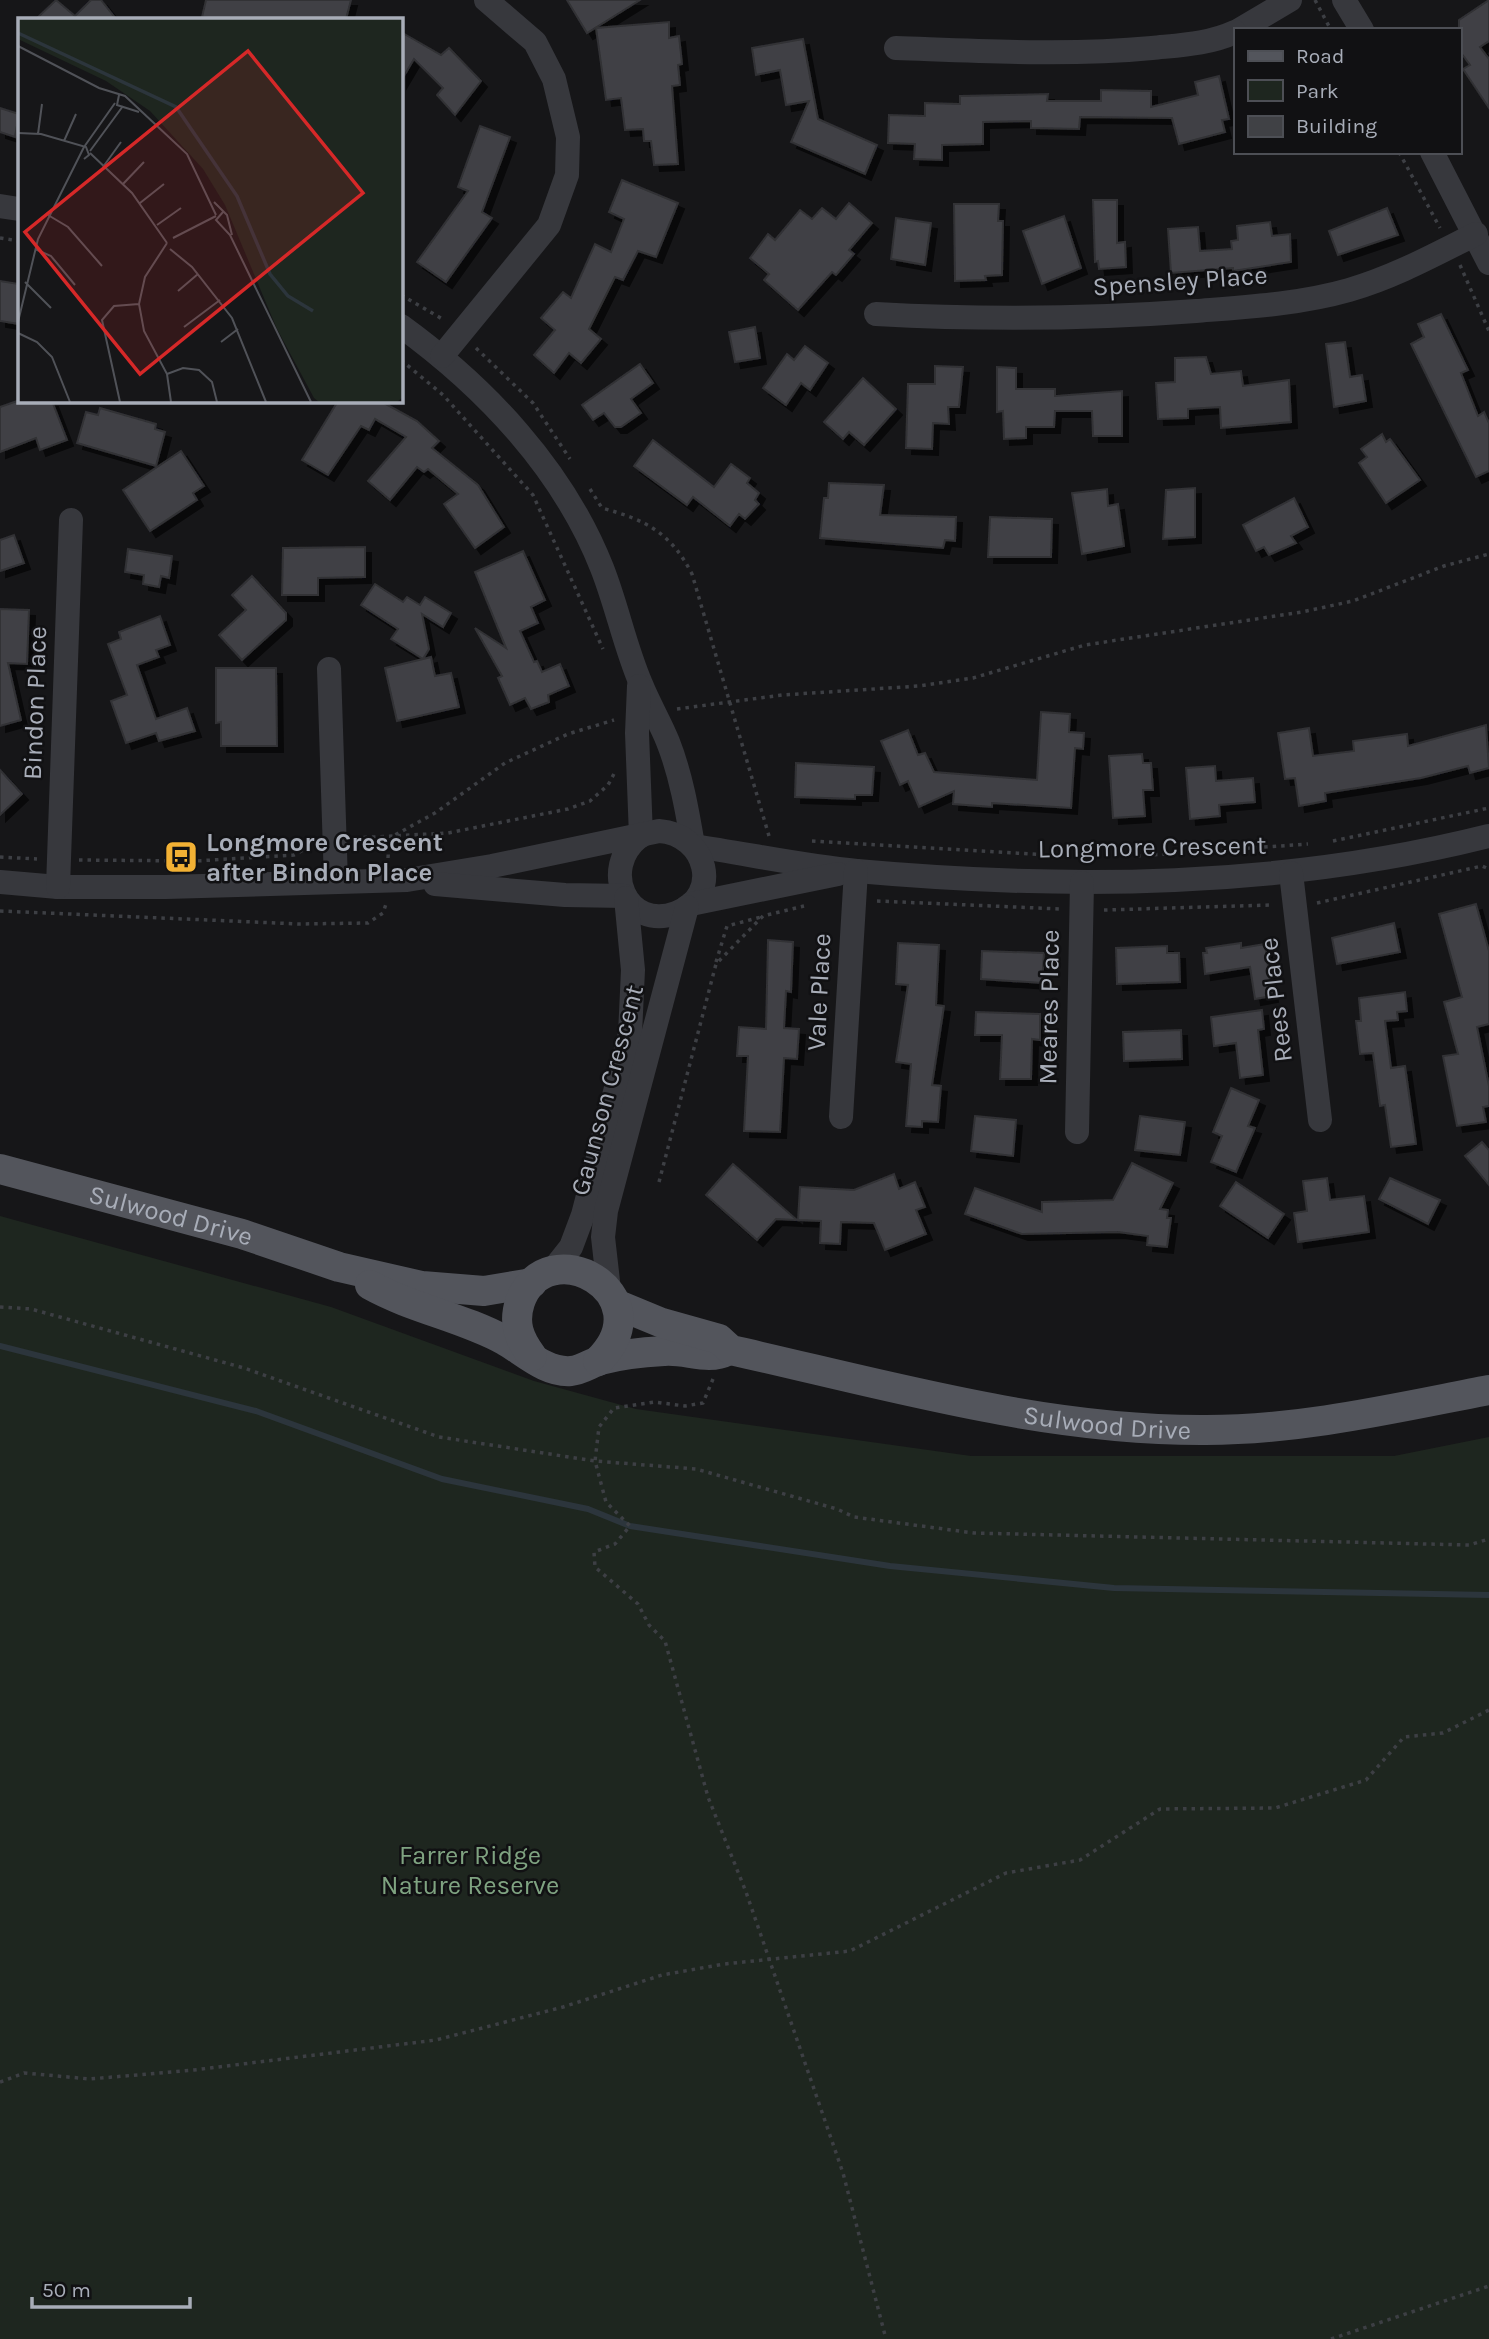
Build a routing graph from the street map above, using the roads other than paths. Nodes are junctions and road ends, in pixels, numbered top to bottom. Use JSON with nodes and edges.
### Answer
{"nodes":[{"id":1,"x":486,"y":0,"type":"edge"},
{"id":2,"x":1290,"y":0,"type":"edge"},
{"id":3,"x":1344,"y":0,"type":"edge"},
{"id":4,"x":1242,"y":28,"type":"edge"},
{"id":5,"x":1361,"y":28,"type":"edge"},
{"id":6,"x":1234,"y":32,"type":"edge"},
{"id":7,"x":896,"y":48,"type":"dead end"},
{"id":8,"x":1433,"y":154,"type":"edge"},
{"id":9,"x":0,"y":206,"type":"edge"},
{"id":10,"x":18,"y":209,"type":"edge"},
{"id":11,"x":1476,"y":234,"type":"junction"},
{"id":12,"x":1489,"y":263,"type":"edge"},
{"id":13,"x":876,"y":313,"type":"dead end"},
{"id":14,"x":402,"y":327,"type":"edge"},
{"id":15,"x":442,"y":356,"type":"junction"},
{"id":16,"x":71,"y":520,"type":"dead end"},
{"id":17,"x":329,"y":669,"type":"dead end"},
{"id":18,"x":640,"y":682,"type":"junction"},
{"id":19,"x":640,"y":836,"type":"junction"},
{"id":20,"x":1489,"y":836,"type":"edge"},
{"id":21,"x":694,"y":846,"type":"junction"},
{"id":22,"x":856,"y":871,"type":"junction"},
{"id":23,"x":1291,"y":873,"type":"junction"},
{"id":24,"x":396,"y":881,"type":"junction"},
{"id":25,"x":0,"y":882,"type":"edge"},
{"id":26,"x":336,"y":882,"type":"junction"},
{"id":27,"x":1082,"y":883,"type":"junction"},
{"id":28,"x":58,"y":887,"type":"junction"},
{"id":29,"x":625,"y":897,"type":"junction"},
{"id":30,"x":689,"y":906,"type":"junction"},
{"id":31,"x":841,"y":1118,"type":"dead end"},
{"id":32,"x":1320,"y":1120,"type":"dead end"},
{"id":33,"x":1077,"y":1132,"type":"dead end"},
{"id":34,"x":0,"y":1170,"type":"edge"},
{"id":35,"x":339,"y":1267,"type":"junction"},
{"id":36,"x":542,"y":1277,"type":"junction"},
{"id":37,"x":612,"y":1297,"type":"junction"},
{"id":38,"x":723,"y":1353,"type":"junction"},
{"id":39,"x":532,"y":1356,"type":"junction"},
{"id":40,"x":598,"y":1361,"type":"junction"},
{"id":41,"x":1489,"y":1390,"type":"edge"}],
"edges":[{"from":1,"to":15,"type":"street"},
{"from":2,"to":4,"type":"street"},
{"from":3,"to":5,"type":"street"},
{"from":6,"to":7,"type":"street"},
{"from":8,"to":11,"type":"street"},
{"from":9,"to":10,"type":"street"},
{"from":11,"to":12,"type":"street"},
{"from":11,"to":13,"type":"street","name":"Spensley Place"},
{"from":14,"to":15,"type":"street"},
{"from":15,"to":18,"type":"street"},
{"from":16,"to":28,"type":"street","name":"Bindon Place"},
{"from":17,"to":26,"type":"street"},
{"from":18,"to":19,"type":"street"},
{"from":18,"to":21,"type":"street"},
{"from":19,"to":21,"type":"street"},
{"from":19,"to":24,"type":"street"},
{"from":19,"to":29,"type":"street"},
{"from":20,"to":23,"type":"street","name":"Longmore Crescent"},
{"from":21,"to":22,"type":"street","name":"Longmore Crescent"},
{"from":21,"to":30,"type":"street"},
{"from":22,"to":27,"type":"street","name":"Longmore Crescent"},
{"from":22,"to":30,"type":"street","name":"Longmore Crescent"},
{"from":22,"to":31,"type":"street","name":"Vale Place"},
{"from":23,"to":27,"type":"street","name":"Longmore Crescent"},
{"from":23,"to":32,"type":"street","name":"Rees Place"},
{"from":24,"to":26,"type":"street"},
{"from":24,"to":29,"type":"street"},
{"from":25,"to":28,"type":"street"},
{"from":26,"to":28,"type":"street"},
{"from":27,"to":33,"type":"street","name":"Meares Place"},
{"from":29,"to":30,"type":"street"},
{"from":29,"to":36,"type":"street","name":"Gaunson Crescent"},
{"from":30,"to":37,"type":"street","name":"Gaunson Crescent"},
{"from":34,"to":35,"type":"main road","name":"Sulwood Drive"},
{"from":35,"to":36,"type":"main road","name":"Sulwood Drive"},
{"from":35,"to":39,"type":"main road","name":"Sulwood Drive"},
{"from":36,"to":37,"type":"main road","name":"Sulwood Drive"},
{"from":36,"to":39,"type":"main road"},
{"from":37,"to":38,"type":"main road","name":"Sulwood Drive"},
{"from":37,"to":40,"type":"main road"},
{"from":38,"to":40,"type":"main road","name":"Sulwood Drive"},
{"from":38,"to":41,"type":"main road","name":"Sulwood Drive"},
{"from":39,"to":40,"type":"main road","name":"Sulwood Drive"}]}
